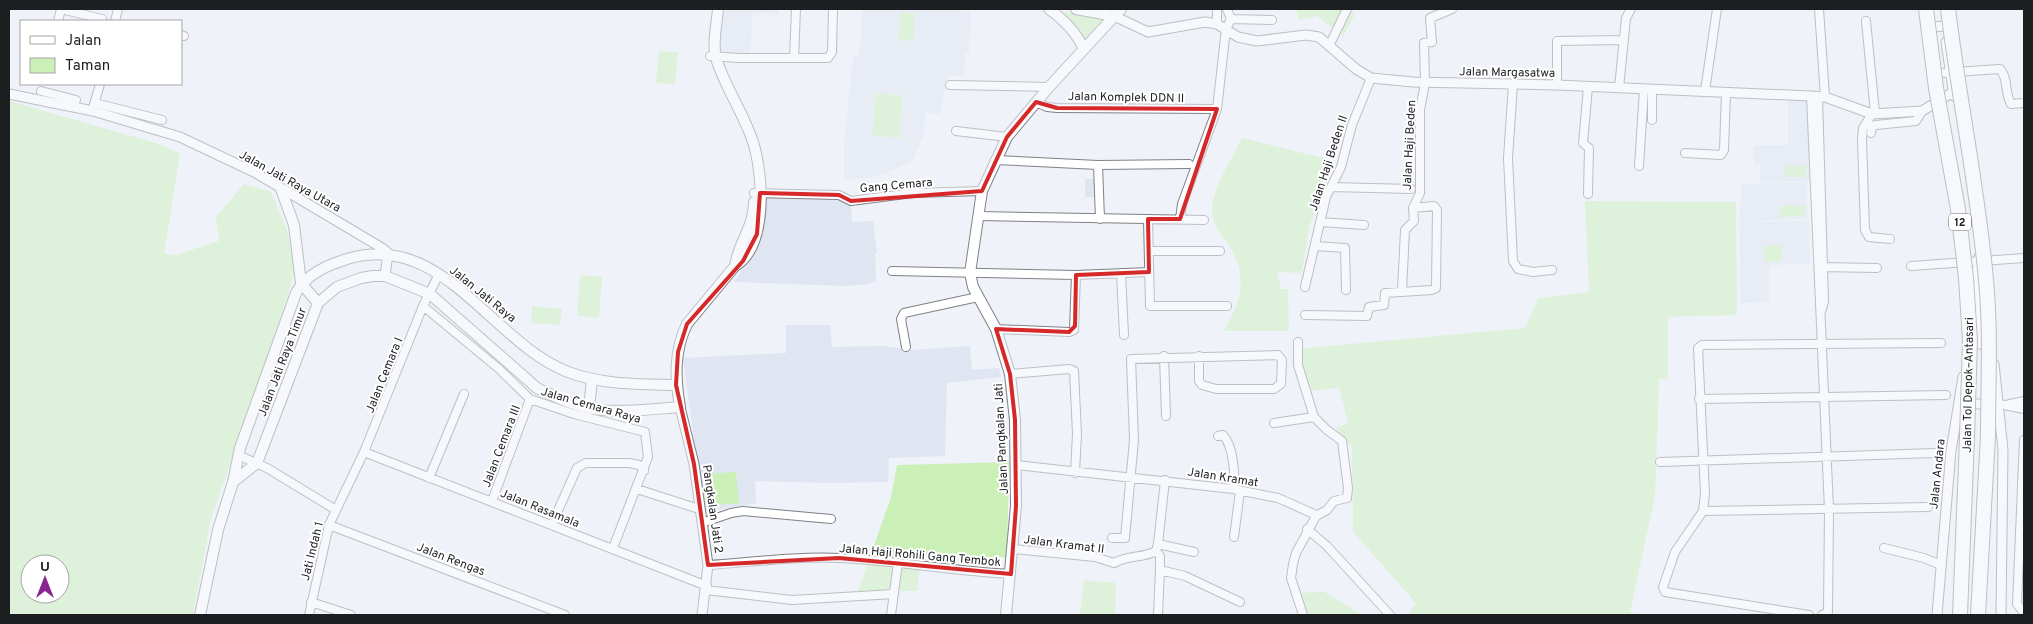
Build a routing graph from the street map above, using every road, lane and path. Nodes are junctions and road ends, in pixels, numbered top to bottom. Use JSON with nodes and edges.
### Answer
{"nodes":[{"id":1,"x":61,"y":9,"type":"edge"},
{"id":2,"x":715,"y":9,"type":"edge"},
{"id":3,"x":796,"y":9,"type":"edge"},
{"id":4,"x":833,"y":9,"type":"edge"},
{"id":5,"x":1049,"y":9,"type":"edge"},
{"id":6,"x":1076,"y":9,"type":"edge"},
{"id":7,"x":1217,"y":9,"type":"edge"},
{"id":8,"x":1227,"y":9,"type":"edge"},
{"id":9,"x":1347,"y":9,"type":"edge"},
{"id":10,"x":1452,"y":9,"type":"edge"},
{"id":11,"x":1631,"y":9,"type":"edge"},
{"id":12,"x":1717,"y":9,"type":"edge"},
{"id":13,"x":1818,"y":9,"type":"edge"},
{"id":14,"x":1926,"y":9,"type":"edge"},
{"id":15,"x":1931,"y":9,"type":"edge"},
{"id":16,"x":1941,"y":9,"type":"edge"},
{"id":17,"x":1948,"y":9,"type":"edge"},
{"id":18,"x":1118,"y":13,"type":"edge"},
{"id":19,"x":102,"y":19,"type":"dead end"},
{"id":20,"x":1231,"y":19,"type":"junction"},
{"id":21,"x":1272,"y":20,"type":"dead end"},
{"id":22,"x":1866,"y":21,"type":"dead end"},
{"id":23,"x":1216,"y":24,"type":"junction"},
{"id":24,"x":1943,"y":26,"type":"junction"},
{"id":25,"x":1933,"y":27,"type":"junction"},
{"id":26,"x":1226,"y":29,"type":"junction"},
{"id":27,"x":1623,"y":40,"type":"junction"},
{"id":28,"x":1329,"y":46,"type":"junction"},
{"id":29,"x":1084,"y":49,"type":"junction"},
{"id":30,"x":713,"y":56,"type":"junction"},
{"id":31,"x":794,"y":58,"type":"junction"},
{"id":32,"x":1945,"y":72,"type":"junction"},
{"id":33,"x":1371,"y":78,"type":"junction"},
{"id":34,"x":1425,"y":83,"type":"junction"},
{"id":35,"x":1513,"y":84,"type":"junction"},
{"id":36,"x":100,"y":85,"type":"edge"},
{"id":37,"x":950,"y":85,"type":"dead end"},
{"id":38,"x":1557,"y":85,"type":"junction"},
{"id":39,"x":1588,"y":86,"type":"junction"},
{"id":40,"x":1049,"y":87,"type":"junction"},
{"id":41,"x":1619,"y":88,"type":"junction"},
{"id":42,"x":1648,"y":89,"type":"junction"},
{"id":43,"x":1705,"y":91,"type":"junction"},
{"id":44,"x":41,"y":92,"type":"edge"},
{"id":45,"x":1726,"y":92,"type":"junction"},
{"id":46,"x":1953,"y":92,"type":"junction"},
{"id":47,"x":9,"y":94,"type":"edge"},
{"id":48,"x":1818,"y":96,"type":"junction"},
{"id":49,"x":1944,"y":98,"type":"junction"},
{"id":50,"x":76,"y":100,"type":"dead end"},
{"id":51,"x":1037,"y":103,"type":"junction"},
{"id":52,"x":2024,"y":103,"type":"edge"},
{"id":53,"x":94,"y":107,"type":"junction"},
{"id":54,"x":1216,"y":109,"type":"junction"},
{"id":55,"x":1922,"y":111,"type":"junction"},
{"id":56,"x":1873,"y":114,"type":"junction"},
{"id":57,"x":162,"y":120,"type":"dead end"},
{"id":58,"x":1652,"y":120,"type":"dead end"},
{"id":59,"x":956,"y":130,"type":"dead end"},
{"id":60,"x":1871,"y":133,"type":"dead end"},
{"id":61,"x":1007,"y":137,"type":"junction"},
{"id":62,"x":1685,"y":153,"type":"dead end"},
{"id":63,"x":998,"y":160,"type":"junction"},
{"id":64,"x":1189,"y":164,"type":"dead end"},
{"id":65,"x":1098,"y":165,"type":"junction"},
{"id":66,"x":1639,"y":166,"type":"dead end"},
{"id":67,"x":1331,"y":186,"type":"junction"},
{"id":68,"x":281,"y":189,"type":"junction"},
{"id":69,"x":1411,"y":189,"type":"dead end"},
{"id":70,"x":982,"y":191,"type":"junction"},
{"id":71,"x":757,"y":193,"type":"junction"},
{"id":72,"x":1588,"y":194,"type":"dead end"},
{"id":73,"x":1413,"y":208,"type":"junction"},
{"id":74,"x":1973,"y":209,"type":"junction"},
{"id":75,"x":1962,"y":211,"type":"junction"},
{"id":76,"x":985,"y":217,"type":"junction"},
{"id":77,"x":1100,"y":219,"type":"junction"},
{"id":78,"x":1148,"y":219,"type":"junction"},
{"id":79,"x":1180,"y":219,"type":"junction"},
{"id":80,"x":1204,"y":220,"type":"dead end"},
{"id":81,"x":1320,"y":222,"type":"junction"},
{"id":82,"x":1364,"y":225,"type":"dead end"},
{"id":83,"x":1890,"y":239,"type":"dead end"},
{"id":84,"x":1316,"y":246,"type":"junction"},
{"id":85,"x":1148,"y":251,"type":"junction"},
{"id":86,"x":1220,"y":251,"type":"dead end"},
{"id":87,"x":388,"y":253,"type":"junction"},
{"id":88,"x":2024,"y":258,"type":"edge"},
{"id":89,"x":1975,"y":260,"type":"junction"},
{"id":90,"x":1911,"y":266,"type":"dead end"},
{"id":91,"x":1820,"y":267,"type":"junction"},
{"id":92,"x":1877,"y":268,"type":"dead end"},
{"id":93,"x":1552,"y":270,"type":"dead end"},
{"id":94,"x":892,"y":271,"type":"dead end"},
{"id":95,"x":1148,"y":272,"type":"junction"},
{"id":96,"x":973,"y":273,"type":"junction"},
{"id":97,"x":1121,"y":273,"type":"junction"},
{"id":98,"x":439,"y":274,"type":"junction"},
{"id":99,"x":1076,"y":275,"type":"junction"},
{"id":100,"x":385,"y":276,"type":"junction"},
{"id":101,"x":301,"y":284,"type":"junction"},
{"id":102,"x":1305,"y":287,"type":"dead end"},
{"id":103,"x":1346,"y":290,"type":"dead end"},
{"id":104,"x":1402,"y":291,"type":"junction"},
{"id":105,"x":430,"y":294,"type":"junction"},
{"id":106,"x":978,"y":297,"type":"junction"},
{"id":107,"x":318,"y":303,"type":"junction"},
{"id":108,"x":423,"y":306,"type":"junction"},
{"id":109,"x":1227,"y":306,"type":"dead end"},
{"id":110,"x":1305,"y":315,"type":"dead end"},
{"id":111,"x":996,"y":329,"type":"junction"},
{"id":112,"x":1124,"y":335,"type":"dead end"},
{"id":113,"x":1298,"y":342,"type":"dead end"},
{"id":114,"x":1941,"y":343,"type":"dead end"},
{"id":115,"x":1823,"y":344,"type":"junction"},
{"id":116,"x":1980,"y":344,"type":"junction"},
{"id":117,"x":906,"y":347,"type":"dead end"},
{"id":118,"x":1164,"y":356,"type":"junction"},
{"id":119,"x":1199,"y":356,"type":"junction"},
{"id":120,"x":1010,"y":374,"type":"junction"},
{"id":121,"x":592,"y":379,"type":"junction"},
{"id":122,"x":676,"y":385,"type":"junction"},
{"id":123,"x":464,"y":394,"type":"dead end"},
{"id":124,"x":1946,"y":395,"type":"dead end"},
{"id":125,"x":1825,"y":397,"type":"junction"},
{"id":126,"x":1699,"y":399,"type":"junction"},
{"id":127,"x":530,"y":400,"type":"junction"},
{"id":128,"x":2024,"y":401,"type":"edge"},
{"id":129,"x":1958,"y":404,"type":"junction"},
{"id":130,"x":2003,"y":405,"type":"junction"},
{"id":131,"x":680,"y":407,"type":"junction"},
{"id":132,"x":589,"y":409,"type":"junction"},
{"id":133,"x":2024,"y":409,"type":"edge"},
{"id":134,"x":1166,"y":416,"type":"dead end"},
{"id":135,"x":1314,"y":417,"type":"junction"},
{"id":136,"x":1274,"y":423,"type":"dead end"},
{"id":137,"x":1218,"y":436,"type":"dead end"},
{"id":138,"x":2024,"y":440,"type":"edge"},
{"id":139,"x":364,"y":452,"type":"junction"},
{"id":140,"x":1935,"y":453,"type":"dead end"},
{"id":141,"x":238,"y":456,"type":"junction"},
{"id":142,"x":1827,"y":456,"type":"junction"},
{"id":143,"x":1702,"y":460,"type":"junction"},
{"id":144,"x":257,"y":462,"type":"junction"},
{"id":145,"x":1660,"y":462,"type":"dead end"},
{"id":146,"x":1016,"y":465,"type":"junction"},
{"id":147,"x":644,"y":471,"type":"junction"},
{"id":148,"x":1075,"y":473,"type":"junction"},
{"id":149,"x":1130,"y":476,"type":"junction"},
{"id":150,"x":429,"y":478,"type":"junction"},
{"id":151,"x":1165,"y":480,"type":"junction"},
{"id":152,"x":234,"y":482,"type":"junction"},
{"id":153,"x":637,"y":489,"type":"junction"},
{"id":154,"x":1236,"y":490,"type":"junction"},
{"id":155,"x":492,"y":501,"type":"junction"},
{"id":156,"x":1928,"y":507,"type":"dead end"},
{"id":157,"x":699,"y":509,"type":"junction"},
{"id":158,"x":336,"y":510,"type":"junction"},
{"id":159,"x":1829,"y":510,"type":"junction"},
{"id":160,"x":1703,"y":511,"type":"junction"},
{"id":161,"x":1316,"y":516,"type":"junction"},
{"id":162,"x":831,"y":519,"type":"dead end"},
{"id":163,"x":702,"y":523,"type":"junction"},
{"id":164,"x":552,"y":524,"type":"junction"},
{"id":165,"x":329,"y":525,"type":"junction"},
{"id":166,"x":1307,"y":529,"type":"junction"},
{"id":167,"x":1234,"y":537,"type":"dead end"},
{"id":168,"x":1112,"y":538,"type":"dead end"},
{"id":169,"x":613,"y":548,"type":"junction"},
{"id":170,"x":1157,"y":548,"type":"junction"},
{"id":171,"x":1884,"y":548,"type":"dead end"},
{"id":172,"x":1014,"y":549,"type":"junction"},
{"id":173,"x":1194,"y":552,"type":"dead end"},
{"id":174,"x":898,"y":562,"type":"junction"},
{"id":175,"x":708,"y":565,"type":"junction"},
{"id":176,"x":1941,"y":565,"type":"junction"},
{"id":177,"x":1160,"y":570,"type":"junction"},
{"id":178,"x":1011,"y":574,"type":"junction"},
{"id":179,"x":706,"y":588,"type":"junction"},
{"id":180,"x":894,"y":594,"type":"junction"},
{"id":181,"x":311,"y":602,"type":"junction"},
{"id":182,"x":1240,"y":602,"type":"dead end"},
{"id":183,"x":2024,"y":613,"type":"edge"},
{"id":184,"x":1158,"y":614,"type":"dead end"},
{"id":185,"x":200,"y":615,"type":"edge"},
{"id":186,"x":309,"y":615,"type":"edge"},
{"id":187,"x":351,"y":615,"type":"edge"},
{"id":188,"x":565,"y":615,"type":"edge"},
{"id":189,"x":702,"y":615,"type":"edge"},
{"id":190,"x":891,"y":615,"type":"edge"},
{"id":191,"x":1006,"y":615,"type":"edge"},
{"id":192,"x":1303,"y":615,"type":"edge"},
{"id":193,"x":1390,"y":615,"type":"edge"},
{"id":194,"x":1809,"y":615,"type":"edge"},
{"id":195,"x":1822,"y":615,"type":"edge"},
{"id":196,"x":1937,"y":615,"type":"edge"},
{"id":197,"x":1959,"y":615,"type":"edge"},
{"id":198,"x":1978,"y":615,"type":"edge"},
{"id":199,"x":2001,"y":615,"type":"edge"}],
"edges":[{"from":1,"to":19,"type":"street"},
{"from":2,"to":30,"type":"main road"},
{"from":3,"to":31,"type":"street"},
{"from":4,"to":31,"type":"street"},
{"from":5,"to":29,"type":"main road"},
{"from":6,"to":18,"type":"main road","name":"Jalan Margasatwa"},
{"from":7,"to":23,"type":"street"},
{"from":8,"to":20,"type":"street"},
{"from":9,"to":28,"type":"street"},
{"from":10,"to":34,"type":"street","name":"Jalan Haji Beden"},
{"from":11,"to":27,"type":"street"},
{"from":12,"to":43,"type":"street"},
{"from":13,"to":48,"type":"street"},
{"from":14,"to":197,"type":"highway","name":"Jalan Tol Depok–Antasari","number":"12","bridge":true},
{"from":15,"to":25,"type":"street"},
{"from":16,"to":24,"type":"street"},
{"from":17,"to":198,"type":"highway","name":"Jalan Tol Depok–Antasari","number":"12","bridge":true},
{"from":18,"to":23,"type":"street","name":"Jalan Margasatwa"},
{"from":18,"to":29,"type":"main road","name":"Jalan Pangkalan Jati"},
{"from":20,"to":21,"type":"street"},
{"from":20,"to":26,"type":"street"},
{"from":22,"to":56,"type":"street"},
{"from":23,"to":26,"type":"street","name":"Jalan Margasatwa"},
{"from":24,"to":25,"type":"street"},
{"from":24,"to":32,"type":"street"},
{"from":25,"to":32,"type":"street"},
{"from":26,"to":28,"type":"street","name":"Jalan Margasatwa"},
{"from":26,"to":54,"type":"street"},
{"from":27,"to":38,"type":"street"},
{"from":27,"to":41,"type":"street"},
{"from":28,"to":33,"type":"street","name":"Jalan Margasatwa"},
{"from":29,"to":40,"type":"main road","name":"Jalan Pangkalan Jati"},
{"from":30,"to":31,"type":"street"},
{"from":30,"to":71,"type":"main road"},
{"from":32,"to":46,"type":"street"},
{"from":32,"to":49,"type":"street"},
{"from":32,"to":52,"type":"street"},
{"from":33,"to":34,"type":"street","name":"Jalan Margasatwa"},
{"from":33,"to":67,"type":"street","name":"Jalan Haji Beden II"},
{"from":34,"to":35,"type":"street","name":"Jalan Margasatwa"},
{"from":34,"to":73,"type":"street","name":"Jalan Haji Beden"},
{"from":35,"to":38,"type":"street","name":"Jalan Margasatwa"},
{"from":35,"to":93,"type":"street"},
{"from":36,"to":53,"type":"street"},
{"from":37,"to":40,"type":"street"},
{"from":38,"to":39,"type":"street","name":"Jalan Margasatwa"},
{"from":39,"to":41,"type":"street","name":"Jalan Margasatwa"},
{"from":39,"to":72,"type":"street"},
{"from":40,"to":51,"type":"main road","name":"Jalan Pangkalan Jati"},
{"from":41,"to":42,"type":"street","name":"Jalan Margasatwa"},
{"from":42,"to":43,"type":"street","name":"Jalan Margasatwa"},
{"from":42,"to":58,"type":"street"},
{"from":42,"to":66,"type":"street"},
{"from":43,"to":45,"type":"street","name":"Jalan Margasatwa"},
{"from":44,"to":47,"type":"street","name":"Jalan Jati Raya Utara"},
{"from":44,"to":50,"type":"street"},
{"from":44,"to":53,"type":"street","name":"Jalan Jati Raya Utara"},
{"from":45,"to":48,"type":"street","name":"Jalan Margasatwa"},
{"from":45,"to":62,"type":"street"},
{"from":46,"to":49,"type":"street","name":"Jalan Margasatwa"},
{"from":46,"to":74,"type":"street"},
{"from":48,"to":56,"type":"street","name":"Jalan Margasatwa"},
{"from":48,"to":91,"type":"street"},
{"from":49,"to":55,"type":"street","name":"Jalan Margasatwa"},
{"from":49,"to":75,"type":"street"},
{"from":51,"to":54,"type":"street","name":"Jalan Komplek DDN II"},
{"from":51,"to":61,"type":"main road","name":"Jalan Pangkalan Jati"},
{"from":53,"to":57,"type":"street"},
{"from":53,"to":68,"type":"street","name":"Jalan Jati Raya Utara"},
{"from":54,"to":79,"type":"street"},
{"from":55,"to":56,"type":"street","name":"Jalan Margasatwa"},
{"from":55,"to":60,"type":"street"},
{"from":56,"to":83,"type":"street"},
{"from":59,"to":61,"type":"street"},
{"from":61,"to":63,"type":"main road","name":"Jalan Pangkalan Jati"},
{"from":63,"to":65,"type":"street"},
{"from":63,"to":70,"type":"main road","name":"Jalan Pangkalan Jati"},
{"from":64,"to":65,"type":"street"},
{"from":65,"to":77,"type":"street"},
{"from":67,"to":69,"type":"street"},
{"from":67,"to":81,"type":"street","name":"Jalan Haji Beden II"},
{"from":68,"to":87,"type":"street","name":"Jalan Jati Raya Utara"},
{"from":68,"to":101,"type":"main road"},
{"from":70,"to":71,"type":"street","name":"Gang Cemara"},
{"from":70,"to":76,"type":"main road","name":"Jalan Pangkalan Jati"},
{"from":71,"to":122,"type":"main road"},
{"from":73,"to":104,"type":"street","name":"Jalan Haji Beden"},
{"from":73,"to":104,"type":"street","name":"Jalan Haji Beden"},
{"from":74,"to":75,"type":"street"},
{"from":74,"to":89,"type":"street"},
{"from":75,"to":89,"type":"street"},
{"from":76,"to":77,"type":"street"},
{"from":76,"to":96,"type":"main road","name":"Jalan Pangkalan Jati"},
{"from":77,"to":78,"type":"street"},
{"from":78,"to":79,"type":"street"},
{"from":78,"to":85,"type":"street"},
{"from":79,"to":80,"type":"street"},
{"from":81,"to":82,"type":"street"},
{"from":81,"to":84,"type":"street","name":"Jalan Haji Beden II"},
{"from":84,"to":102,"type":"street","name":"Jalan Haji Beden II"},
{"from":84,"to":103,"type":"street"},
{"from":85,"to":86,"type":"street"},
{"from":85,"to":95,"type":"street"},
{"from":87,"to":98,"type":"main road","name":"Jalan Jati Raya"},
{"from":87,"to":100,"type":"street"},
{"from":87,"to":101,"type":"main road","name":"Jalan Jati Raya"},
{"from":88,"to":89,"type":"street"},
{"from":89,"to":90,"type":"street"},
{"from":89,"to":116,"type":"street"},
{"from":91,"to":92,"type":"street"},
{"from":91,"to":115,"type":"street"},
{"from":94,"to":96,"type":"street"},
{"from":95,"to":97,"type":"street"},
{"from":95,"to":109,"type":"street"},
{"from":96,"to":99,"type":"street"},
{"from":96,"to":106,"type":"main road","name":"Jalan Pangkalan Jati"},
{"from":97,"to":99,"type":"street"},
{"from":97,"to":112,"type":"street"},
{"from":98,"to":105,"type":"street"},
{"from":98,"to":121,"type":"main road","name":"Jalan Jati Raya"},
{"from":99,"to":111,"type":"street"},
{"from":100,"to":105,"type":"main road","name":"Jalan Jati Raya Timur"},
{"from":100,"to":107,"type":"main road","name":"Jalan Jati Raya Timur"},
{"from":101,"to":107,"type":"main road"},
{"from":101,"to":141,"type":"main road"},
{"from":104,"to":110,"type":"street","name":"Jalan Haji Beden"},
{"from":105,"to":108,"type":"street"},
{"from":105,"to":132,"type":"main road","name":"Jalan Jati Raya Timur"},
{"from":106,"to":111,"type":"main road","name":"Jalan Pangkalan Jati"},
{"from":106,"to":117,"type":"street"},
{"from":107,"to":144,"type":"main road","name":"Jalan Jati Raya Timur"},
{"from":108,"to":127,"type":"street","name":"Jalan Cemara Raya"},
{"from":108,"to":139,"type":"street","name":"Jalan Cemara I"},
{"from":111,"to":120,"type":"main road","name":"Jalan Pangkalan Jati"},
{"from":113,"to":135,"type":"street"},
{"from":114,"to":115,"type":"street"},
{"from":115,"to":125,"type":"street"},
{"from":115,"to":126,"type":"street"},
{"from":116,"to":129,"type":"street","name":"Jalan Andara"},
{"from":116,"to":130,"type":"street"},
{"from":118,"to":119,"type":"street"},
{"from":118,"to":134,"type":"street"},
{"from":118,"to":149,"type":"street"},
{"from":119,"to":119,"type":"street"},
{"from":120,"to":146,"type":"main road","name":"Jalan Pangkalan Jati"},
{"from":120,"to":148,"type":"street"},
{"from":121,"to":122,"type":"main road","name":"Jalan Jati Raya"},
{"from":121,"to":132,"type":"main road"},
{"from":122,"to":131,"type":"main road"},
{"from":123,"to":150,"type":"street"},
{"from":124,"to":125,"type":"street"},
{"from":125,"to":126,"type":"street"},
{"from":125,"to":142,"type":"street"},
{"from":126,"to":143,"type":"street"},
{"from":127,"to":147,"type":"street","name":"Jalan Cemara Raya"},
{"from":127,"to":155,"type":"street","name":"Jalan Cemara III"},
{"from":128,"to":130,"type":"street"},
{"from":129,"to":130,"type":"street"},
{"from":129,"to":176,"type":"street","name":"Jalan Andara"},
{"from":130,"to":133,"type":"street"},
{"from":130,"to":199,"type":"street"},
{"from":131,"to":132,"type":"main road","name":"Jalan Jati Raya Timur"},
{"from":131,"to":157,"type":"street","name":"Pangkalan Jati 2"},
{"from":135,"to":136,"type":"street"},
{"from":135,"to":161,"type":"street"},
{"from":137,"to":154,"type":"street"},
{"from":138,"to":183,"type":"street"},
{"from":139,"to":150,"type":"street","name":"Jalan Rasamala"},
{"from":139,"to":158,"type":"street","name":"Jati Indah 1"},
{"from":140,"to":142,"type":"street"},
{"from":141,"to":144,"type":"street"},
{"from":141,"to":152,"type":"main road"},
{"from":142,"to":143,"type":"street"},
{"from":142,"to":159,"type":"street"},
{"from":143,"to":145,"type":"street"},
{"from":143,"to":160,"type":"street"},
{"from":144,"to":152,"type":"main road","name":"Jalan Jati Raya Timur"},
{"from":144,"to":158,"type":"street"},
{"from":146,"to":148,"type":"street","name":"Jalan Kramat"},
{"from":146,"to":172,"type":"main road","name":"Jalan Pangkalan Jati"},
{"from":147,"to":153,"type":"street","name":"Jalan Cemara Raya"},
{"from":147,"to":164,"type":"street"},
{"from":148,"to":149,"type":"street","name":"Jalan Kramat"},
{"from":149,"to":151,"type":"street","name":"Jalan Kramat"},
{"from":149,"to":168,"type":"street"},
{"from":150,"to":155,"type":"street","name":"Jalan Rasamala"},
{"from":151,"to":154,"type":"street","name":"Jalan Kramat"},
{"from":151,"to":170,"type":"street"},
{"from":152,"to":185,"type":"main road"},
{"from":153,"to":157,"type":"street"},
{"from":153,"to":169,"type":"street","name":"Jalan Cemara Raya"},
{"from":154,"to":161,"type":"street","name":"Jalan Kramat"},
{"from":154,"to":167,"type":"street"},
{"from":155,"to":164,"type":"street","name":"Jalan Rasamala"},
{"from":156,"to":159,"type":"street"},
{"from":157,"to":163,"type":"street","name":"Pangkalan Jati 2"},
{"from":158,"to":165,"type":"street","name":"Jati Indah 1"},
{"from":159,"to":160,"type":"street"},
{"from":159,"to":195,"type":"street"},
{"from":160,"to":194,"type":"street"},
{"from":161,"to":166,"type":"street"},
{"from":162,"to":163,"type":"street"},
{"from":163,"to":175,"type":"street","name":"Pangkalan Jati 2"},
{"from":164,"to":169,"type":"street","name":"Jalan Rasamala"},
{"from":165,"to":181,"type":"street","name":"Jati Indah 1"},
{"from":165,"to":188,"type":"street","name":"Jalan Rengas"},
{"from":166,"to":192,"type":"street"},
{"from":166,"to":193,"type":"street"},
{"from":169,"to":179,"type":"street","name":"Jalan Rasamala"},
{"from":170,"to":172,"type":"street","name":"Jalan Kramat II"},
{"from":170,"to":173,"type":"street"},
{"from":170,"to":177,"type":"street"},
{"from":171,"to":176,"type":"street"},
{"from":172,"to":178,"type":"main road","name":"Jalan Pangkalan Jati"},
{"from":174,"to":175,"type":"street","name":"Jalan Haji Rohili Gang Tembok"},
{"from":174,"to":178,"type":"street","name":"Jalan Haji Rohili Gang Tembok"},
{"from":174,"to":180,"type":"street"},
{"from":175,"to":179,"type":"street","name":"Pangkalan Jati 2"},
{"from":176,"to":196,"type":"street","name":"Jalan Andara"},
{"from":177,"to":182,"type":"street"},
{"from":177,"to":184,"type":"street"},
{"from":178,"to":191,"type":"main road","name":"Jalan Pangkalan Jati"},
{"from":179,"to":180,"type":"street","name":"Jalan Rasamala"},
{"from":179,"to":189,"type":"street","name":"Pangkalan Jati 2"},
{"from":180,"to":190,"type":"street"},
{"from":181,"to":186,"type":"street","name":"Jati Indah 1"},
{"from":181,"to":187,"type":"street"}]}
